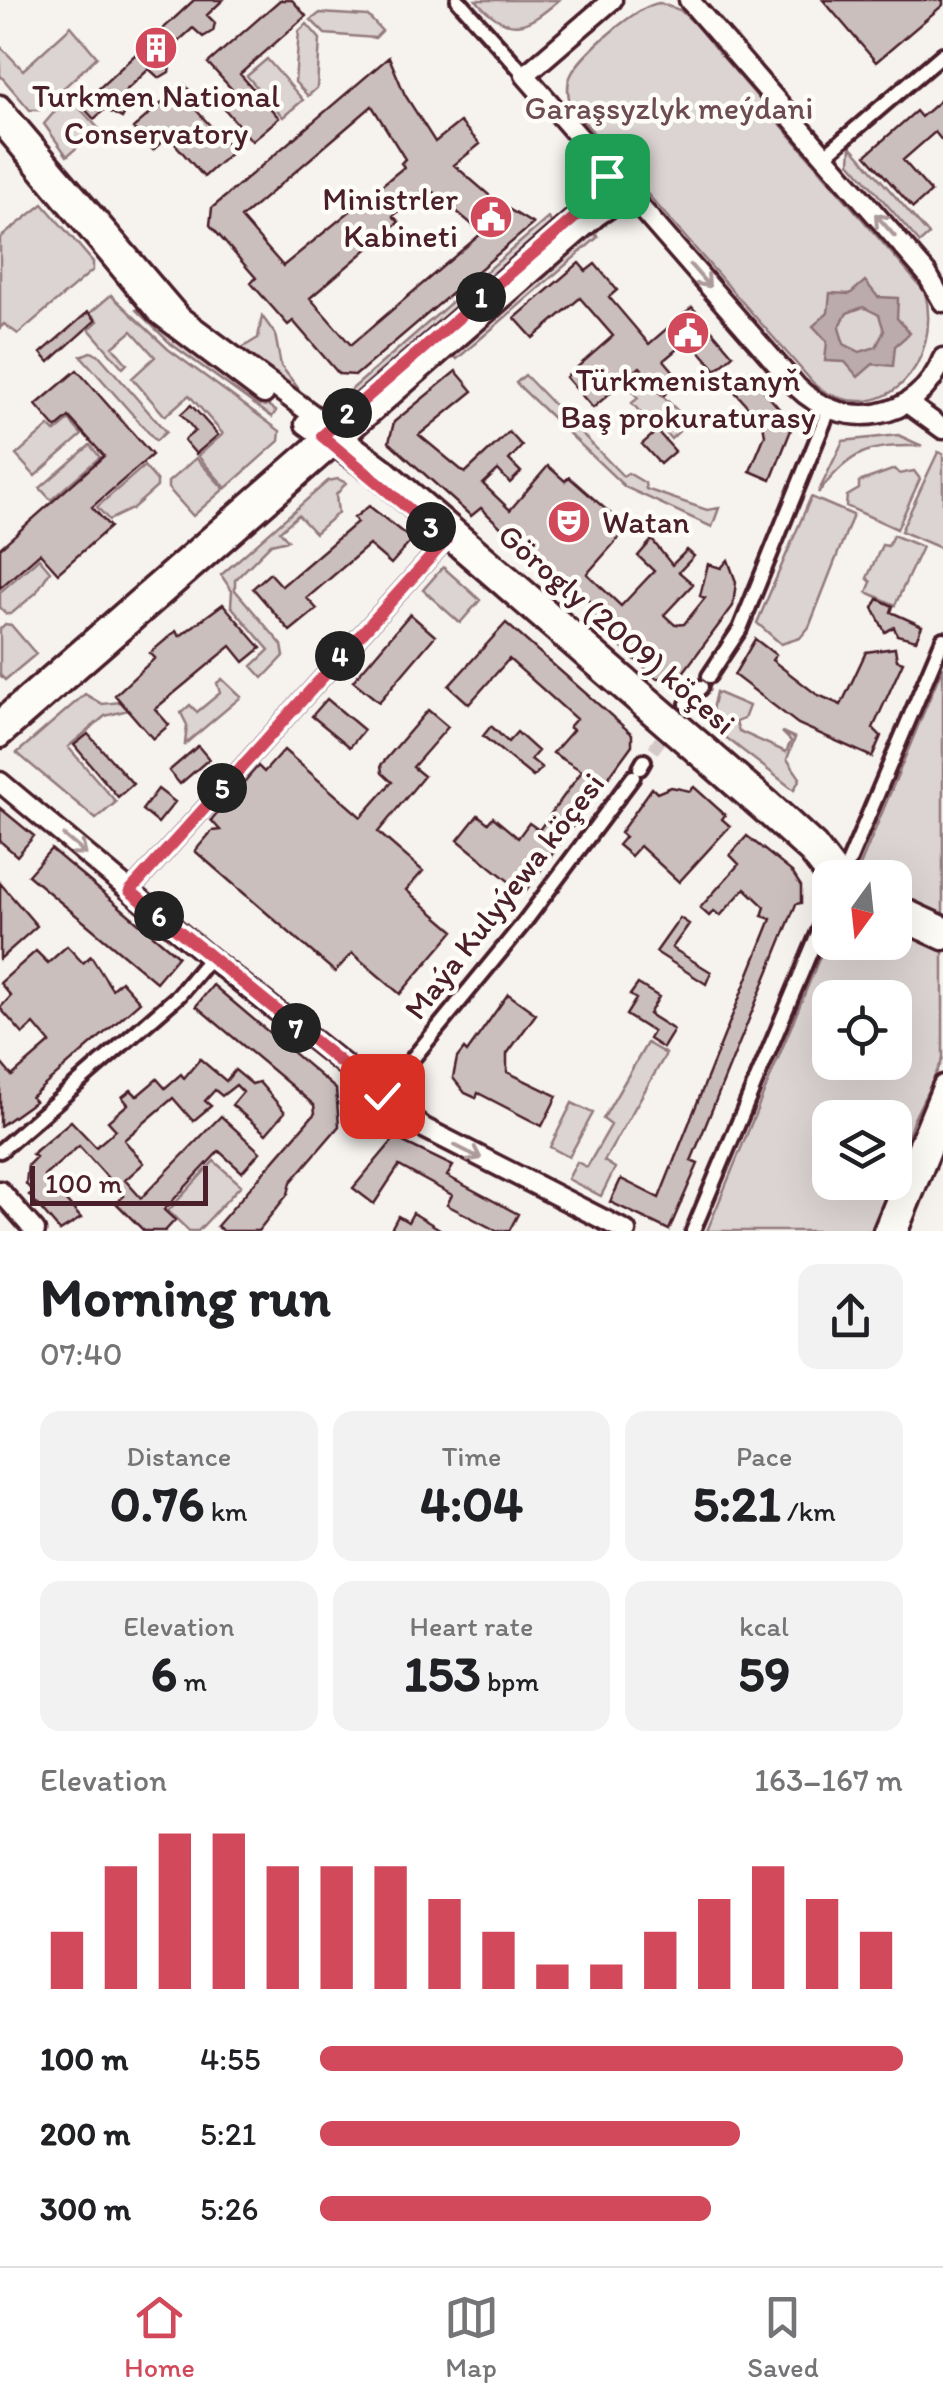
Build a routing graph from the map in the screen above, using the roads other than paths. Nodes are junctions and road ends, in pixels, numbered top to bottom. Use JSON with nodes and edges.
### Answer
{"nodes":[{"id":1,"x":458,"y":0,"type":"edge"},
{"id":2,"x":612,"y":0,"type":"edge"},
{"id":3,"x":689,"y":0,"type":"edge"},
{"id":4,"x":943,"y":54,"type":"edge"},
{"id":5,"x":525,"y":75,"type":"junction"},
{"id":6,"x":0,"y":105,"type":"edge"},
{"id":7,"x":0,"y":124,"type":"edge"},
{"id":8,"x":824,"y":156,"type":"junction"},
{"id":9,"x":606,"y":168,"type":"junction"},
{"id":10,"x":636,"y":202,"type":"junction"},
{"id":11,"x":943,"y":302,"type":"edge"},
{"id":12,"x":943,"y":358,"type":"edge"},
{"id":13,"x":907,"y":403,"type":"junction"},
{"id":14,"x":829,"y":410,"type":"junction"},
{"id":15,"x":943,"y":429,"type":"edge"},
{"id":16,"x":332,"y":436,"type":"junction"},
{"id":17,"x":446,"y":540,"type":"junction"},
{"id":18,"x":943,"y":638,"type":"edge"},
{"id":19,"x":697,"y":692,"type":"tunnel mouth"},
{"id":20,"x":0,"y":719,"type":"edge"},
{"id":21,"x":0,"y":738,"type":"edge"},
{"id":22,"x":639,"y":769,"type":"dead end"},
{"id":23,"x":0,"y":782,"type":"edge"},
{"id":24,"x":814,"y":860,"type":"edge"},
{"id":25,"x":829,"y":860,"type":"edge"},
{"id":26,"x":850,"y":860,"type":"edge"},
{"id":27,"x":130,"y":891,"type":"junction"},
{"id":28,"x":912,"y":912,"type":"edge"},
{"id":29,"x":912,"y":926,"type":"edge"},
{"id":30,"x":943,"y":926,"type":"edge"},
{"id":31,"x":943,"y":940,"type":"edge"},
{"id":32,"x":812,"y":948,"type":"edge"},
{"id":33,"x":210,"y":958,"type":"junction"},
{"id":34,"x":943,"y":1085,"type":"edge"},
{"id":35,"x":382,"y":1096,"type":"junction"},
{"id":36,"x":943,"y":1120,"type":"edge"},
{"id":37,"x":0,"y":1151,"type":"edge"},
{"id":38,"x":0,"y":1192,"type":"edge"},
{"id":39,"x":34,"y":1231,"type":"edge"},
{"id":40,"x":626,"y":1231,"type":"edge"},
{"id":41,"x":694,"y":1231,"type":"edge"},
{"id":42,"x":883,"y":1231,"type":"edge"},
{"id":43,"x":898,"y":1231,"type":"edge"}],
"edges":[{"from":1,"to":5,"type":"street"},
{"from":2,"to":5,"type":"street"},
{"from":3,"to":8,"type":"street"},
{"from":4,"to":8,"type":"street"},
{"from":5,"to":9,"type":"street"},
{"from":6,"to":16,"type":"street","name":"Görogly (2009) köçesi"},
{"from":7,"to":16,"type":"street","name":"Görogly (2009) köçesi"},
{"from":11,"to":8,"type":"street","one_way":true},
{"from":9,"to":10,"type":"street"},
{"from":9,"to":16,"type":"street"},
{"from":10,"to":14,"type":"street","one_way":true},
{"from":10,"to":16,"type":"street"},
{"from":12,"to":13,"type":"street"},
{"from":13,"to":14,"type":"street"},
{"from":13,"to":15,"type":"street"},
{"from":14,"to":19,"type":"street"},
{"from":16,"to":17,"type":"street","name":"Görogly (2009) köçesi"},
{"from":16,"to":20,"type":"street"},
{"from":16,"to":21,"type":"street"},
{"from":16,"to":25,"type":"street","name":"Görogly (2009) köçesi"},
{"from":17,"to":24,"type":"street","name":"Görogly (2009) köçesi"},
{"from":17,"to":27,"type":"street"},
{"from":18,"to":26,"type":"street"},
{"from":22,"to":35,"type":"street","name":"Maýa Kulyýewa köçesi"},
{"from":23,"to":27,"type":"street","one_way":true},
{"from":27,"to":33,"type":"street"},
{"from":28,"to":30,"type":"street"},
{"from":29,"to":31,"type":"street"},
{"from":32,"to":41,"type":"street"},
{"from":33,"to":35,"type":"street"},
{"from":33,"to":37,"type":"street"},
{"from":34,"to":42,"type":"street"},
{"from":35,"to":40,"type":"street","one_way":true},
{"from":36,"to":43,"type":"street"},
{"from":38,"to":39,"type":"street"}]}
